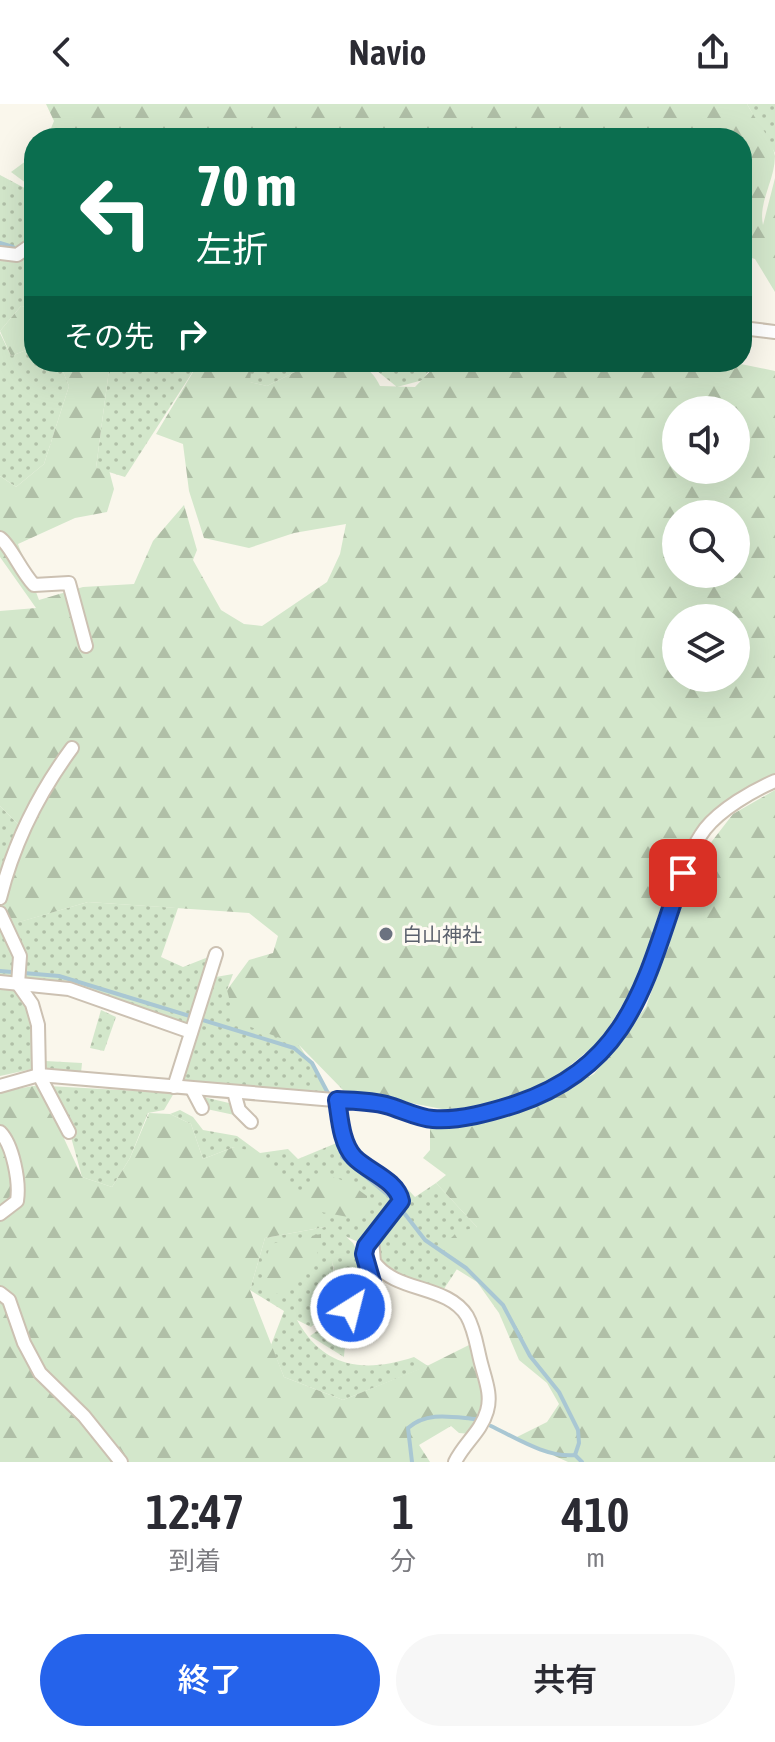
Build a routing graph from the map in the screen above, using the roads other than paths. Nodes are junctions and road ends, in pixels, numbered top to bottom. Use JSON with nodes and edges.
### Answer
{"nodes":[{"id":1,"x":24,"y":250,"type":"edge"},
{"id":2,"x":0,"y":253,"type":"edge"},
{"id":3,"x":752,"y":329,"type":"edge"},
{"id":4,"x":775,"y":332,"type":"edge"},
{"id":5,"x":0,"y":538,"type":"edge"},
{"id":6,"x":86,"y":646,"type":"dead end"},
{"id":7,"x":72,"y":748,"type":"dead end"},
{"id":8,"x":775,"y":781,"type":"edge"},
{"id":9,"x":0,"y":898,"type":"edge"},
{"id":10,"x":0,"y":913,"type":"edge"},
{"id":11,"x":216,"y":954,"type":"dead end"},
{"id":12,"x":18,"y":981,"type":"junction"},
{"id":13,"x":0,"y":982,"type":"edge"},
{"id":14,"x":192,"y":1030,"type":"junction"},
{"id":15,"x":39,"y":1075,"type":"junction"},
{"id":16,"x":0,"y":1086,"type":"edge"},
{"id":17,"x":174,"y":1087,"type":"junction"},
{"id":18,"x":192,"y":1089,"type":"junction"},
{"id":19,"x":234,"y":1092,"type":"junction"},
{"id":20,"x":332,"y":1100,"type":"junction"},
{"id":21,"x":202,"y":1108,"type":"dead end"},
{"id":22,"x":251,"y":1122,"type":"dead end"},
{"id":23,"x":0,"y":1132,"type":"edge"},
{"id":24,"x":69,"y":1132,"type":"dead end"},
{"id":25,"x":0,"y":1214,"type":"edge"},
{"id":26,"x":372,"y":1240,"type":"junction"},
{"id":27,"x":1,"y":1298,"type":"edge"},
{"id":28,"x":365,"y":1329,"type":"dead end"},
{"id":29,"x":121,"y":1462,"type":"edge"},
{"id":30,"x":455,"y":1462,"type":"edge"}],
"edges":[{"from":1,"to":2,"type":"street"},
{"from":3,"to":4,"type":"street"},
{"from":5,"to":6,"type":"street"},
{"from":7,"to":9,"type":"street"},
{"from":8,"to":20,"type":"street"},
{"from":10,"to":12,"type":"street"},
{"from":11,"to":14,"type":"street"},
{"from":12,"to":13,"type":"street"},
{"from":12,"to":14,"type":"street"},
{"from":12,"to":15,"type":"street"},
{"from":14,"to":17,"type":"street"},
{"from":15,"to":16,"type":"street"},
{"from":15,"to":17,"type":"street"},
{"from":15,"to":24,"type":"street"},
{"from":17,"to":18,"type":"street"},
{"from":18,"to":19,"type":"street"},
{"from":18,"to":21,"type":"street"},
{"from":19,"to":20,"type":"street"},
{"from":19,"to":22,"type":"street"},
{"from":20,"to":26,"type":"street"},
{"from":23,"to":25,"type":"street"},
{"from":26,"to":28,"type":"street"},
{"from":26,"to":30,"type":"street"},
{"from":27,"to":29,"type":"street"}]}
